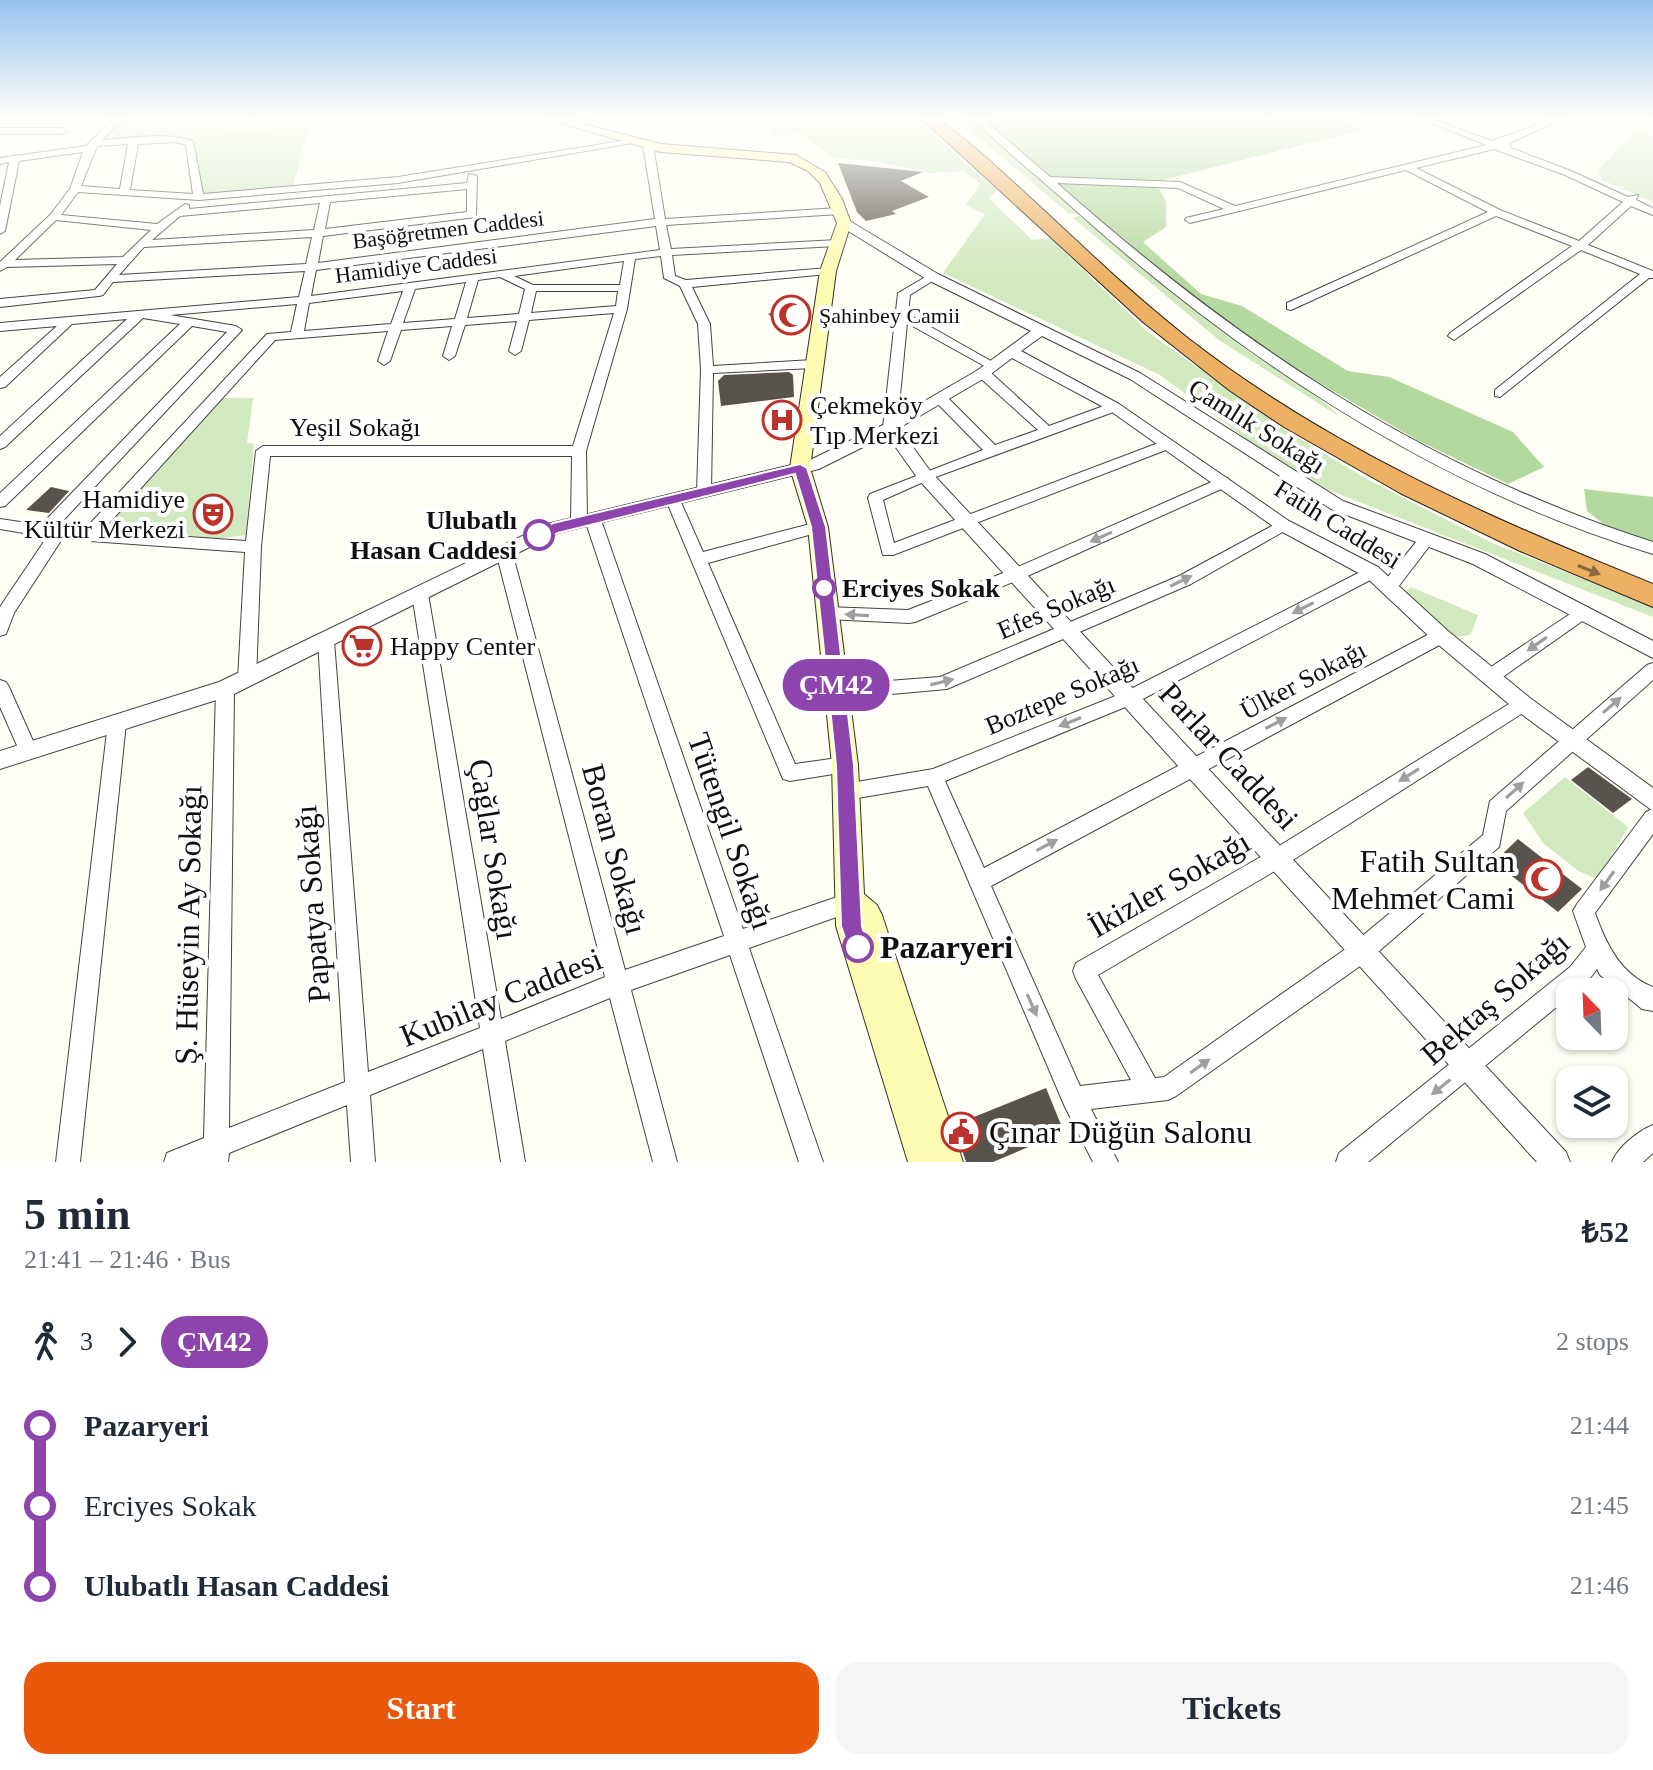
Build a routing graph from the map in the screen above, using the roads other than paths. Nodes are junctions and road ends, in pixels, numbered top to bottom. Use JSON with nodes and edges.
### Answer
{"nodes":[{"id":1,"x":12,"y":173,"type":"edge"},
{"id":2,"x":81,"y":173,"type":"edge"},
{"id":3,"x":128,"y":173,"type":"edge"},
{"id":4,"x":195,"y":173,"type":"edge"},
{"id":5,"x":444,"y":173,"type":"edge"},
{"id":6,"x":472,"y":173,"type":"edge"},
{"id":7,"x":652,"y":173,"type":"edge"},
{"id":8,"x":821,"y":173,"type":"edge"},
{"id":9,"x":990,"y":173,"type":"edge"},
{"id":10,"x":1010,"y":173,"type":"edge"},
{"id":11,"x":1040,"y":173,"type":"edge"},
{"id":12,"x":1381,"y":173,"type":"edge"},
{"id":13,"x":1419,"y":173,"type":"edge"},
{"id":14,"x":1569,"y":173,"type":"edge"},
{"id":15,"x":1048,"y":180,"type":"junction"},
{"id":16,"x":472,"y":186,"type":"junction"},
{"id":17,"x":75,"y":189,"type":"junction"},
{"id":18,"x":125,"y":190,"type":"junction"},
{"id":19,"x":199,"y":197,"type":"junction"},
{"id":20,"x":1632,"y":199,"type":"junction"},
{"id":21,"x":325,"y":202,"type":"junction"},
{"id":22,"x":1653,"y":205,"type":"edge"},
{"id":23,"x":1233,"y":209,"type":"junction"},
{"id":24,"x":1496,"y":212,"type":"junction"},
{"id":25,"x":1653,"y":212,"type":"edge"},
{"id":26,"x":178,"y":213,"type":"junction"},
{"id":27,"x":54,"y":217,"type":"junction"},
{"id":28,"x":842,"y":217,"type":"junction"},
{"id":29,"x":1190,"y":220,"type":"dead end"},
{"id":30,"x":660,"y":222,"type":"junction"},
{"id":31,"x":157,"y":227,"type":"junction"},
{"id":32,"x":0,"y":231,"type":"edge"},
{"id":33,"x":319,"y":233,"type":"junction"},
{"id":34,"x":837,"y":243,"type":"junction"},
{"id":35,"x":141,"y":244,"type":"junction"},
{"id":36,"x":1580,"y":246,"type":"junction"},
{"id":37,"x":667,"y":252,"type":"junction"},
{"id":38,"x":630,"y":259,"type":"junction"},
{"id":39,"x":122,"y":260,"type":"junction"},
{"id":40,"x":2,"y":266,"type":"edge"},
{"id":41,"x":312,"y":267,"type":"junction"},
{"id":42,"x":828,"y":271,"type":"junction"},
{"id":43,"x":1651,"y":274,"type":"edge"},
{"id":44,"x":503,"y":275,"type":"junction"},
{"id":45,"x":933,"y":277,"type":"junction"},
{"id":46,"x":109,"y":279,"type":"junction"},
{"id":47,"x":473,"y":279,"type":"junction"},
{"id":48,"x":685,"y":284,"type":"junction"},
{"id":49,"x":410,"y":286,"type":"junction"},
{"id":50,"x":531,"y":288,"type":"junction"},
{"id":51,"x":625,"y":288,"type":"junction"},
{"id":52,"x":305,"y":300,"type":"junction"},
{"id":53,"x":0,"y":303,"type":"edge"},
{"id":54,"x":1291,"y":306,"type":"dead end"},
{"id":55,"x":621,"y":309,"type":"junction"},
{"id":56,"x":140,"y":314,"type":"junction"},
{"id":57,"x":521,"y":316,"type":"junction"},
{"id":58,"x":904,"y":317,"type":"junction"},
{"id":59,"x":71,"y":319,"type":"junction"},
{"id":60,"x":460,"y":321,"type":"junction"},
{"id":61,"x":188,"y":323,"type":"junction"},
{"id":62,"x":396,"y":326,"type":"junction"},
{"id":63,"x":3,"y":329,"type":"edge"},
{"id":64,"x":1041,"y":330,"type":"junction"},
{"id":65,"x":297,"y":334,"type":"junction"},
{"id":66,"x":1454,"y":336,"type":"dead end"},
{"id":67,"x":515,"y":351,"type":"dead end"},
{"id":68,"x":1012,"y":352,"type":"junction"},
{"id":69,"x":449,"y":356,"type":"dead end"},
{"id":70,"x":384,"y":361,"type":"dead end"},
{"id":71,"x":813,"y":364,"type":"junction"},
{"id":72,"x":988,"y":369,"type":"junction"},
{"id":73,"x":707,"y":370,"type":"junction"},
{"id":74,"x":0,"y":384,"type":"edge"},
{"id":75,"x":1500,"y":393,"type":"dead end"},
{"id":76,"x":940,"y":398,"type":"junction"},
{"id":77,"x":1114,"y":407,"type":"junction"},
{"id":78,"x":890,"y":427,"type":"junction"},
{"id":79,"x":1046,"y":430,"type":"junction"},
{"id":80,"x":0,"y":444,"type":"edge"},
{"id":81,"x":1166,"y":445,"type":"junction"},
{"id":82,"x":579,"y":451,"type":"junction"},
{"id":83,"x":994,"y":452,"type":"junction"},
{"id":84,"x":806,"y":466,"type":"junction"},
{"id":85,"x":925,"y":476,"type":"junction"},
{"id":86,"x":1223,"y":482,"type":"junction"},
{"id":87,"x":704,"y":491,"type":"junction"},
{"id":88,"x":673,"y":500,"type":"junction"},
{"id":89,"x":0,"y":502,"type":"edge"},
{"id":90,"x":586,"y":522,"type":"junction"},
{"id":91,"x":967,"y":522,"type":"junction"},
{"id":92,"x":0,"y":524,"type":"edge"},
{"id":93,"x":1283,"y":525,"type":"junction"},
{"id":94,"x":818,"y":527,"type":"junction"},
{"id":95,"x":52,"y":531,"type":"junction"},
{"id":96,"x":89,"y":535,"type":"junction"},
{"id":97,"x":1426,"y":540,"type":"junction"},
{"id":98,"x":253,"y":547,"type":"junction"},
{"id":99,"x":1653,"y":548,"type":"edge"},
{"id":100,"x":504,"y":552,"type":"junction"},
{"id":101,"x":700,"y":559,"type":"junction"},
{"id":102,"x":1372,"y":572,"type":"junction"},
{"id":103,"x":1017,"y":574,"type":"junction"},
{"id":104,"x":1653,"y":576,"type":"edge"},
{"id":105,"x":1389,"y":587,"type":"junction"},
{"id":106,"x":420,"y":594,"type":"junction"},
{"id":107,"x":1653,"y":596,"type":"edge"},
{"id":108,"x":1582,"y":612,"type":"junction"},
{"id":109,"x":826,"y":613,"type":"junction"},
{"id":110,"x":0,"y":629,"type":"edge"},
{"id":111,"x":1069,"y":631,"type":"junction"},
{"id":112,"x":1441,"y":636,"type":"junction"},
{"id":113,"x":326,"y":641,"type":"junction"},
{"id":114,"x":1653,"y":650,"type":"edge"},
{"id":115,"x":1653,"y":670,"type":"edge"},
{"id":116,"x":1491,"y":676,"type":"junction"},
{"id":117,"x":247,"y":679,"type":"junction"},
{"id":118,"x":0,"y":687,"type":"edge"},
{"id":119,"x":225,"y":689,"type":"junction"},
{"id":120,"x":836,"y":692,"type":"junction"},
{"id":121,"x":1129,"y":698,"type":"junction"},
{"id":122,"x":1523,"y":704,"type":"junction"},
{"id":123,"x":117,"y":723,"type":"junction"},
{"id":124,"x":1572,"y":740,"type":"junction"},
{"id":125,"x":28,"y":750,"type":"junction"},
{"id":126,"x":0,"y":760,"type":"edge"},
{"id":127,"x":845,"y":765,"type":"junction"},
{"id":128,"x":1192,"y":768,"type":"junction"},
{"id":129,"x":934,"y":777,"type":"junction"},
{"id":130,"x":846,"y":791,"type":"junction"},
{"id":131,"x":1653,"y":801,"type":"edge"},
{"id":132,"x":1653,"y":818,"type":"edge"},
{"id":133,"x":1278,"y":858,"type":"junction"},
{"id":134,"x":978,"y":882,"type":"junction"},
{"id":135,"x":852,"y":902,"type":"junction"},
{"id":136,"x":738,"y":944,"type":"junction"},
{"id":137,"x":1598,"y":950,"type":"junction"},
{"id":138,"x":1362,"y":951,"type":"junction"},
{"id":139,"x":619,"y":983,"type":"junction"},
{"id":140,"x":1653,"y":998,"type":"edge"},
{"id":141,"x":492,"y":1036,"type":"junction"},
{"id":142,"x":1466,"y":1066,"type":"junction"},
{"id":143,"x":357,"y":1088,"type":"junction"},
{"id":144,"x":1149,"y":1090,"type":"junction"},
{"id":145,"x":1073,"y":1099,"type":"junction"},
{"id":146,"x":1653,"y":1137,"type":"edge"},
{"id":147,"x":216,"y":1153,"type":"edge"},
{"id":148,"x":68,"y":1162,"type":"edge"},
{"id":149,"x":176,"y":1162,"type":"edge"},
{"id":150,"x":363,"y":1162,"type":"edge"},
{"id":151,"x":513,"y":1162,"type":"edge"},
{"id":152,"x":665,"y":1162,"type":"edge"},
{"id":153,"x":811,"y":1162,"type":"edge"},
{"id":154,"x":925,"y":1162,"type":"edge"},
{"id":155,"x":946,"y":1162,"type":"edge"},
{"id":156,"x":1106,"y":1162,"type":"edge"},
{"id":157,"x":1348,"y":1162,"type":"edge"},
{"id":158,"x":1556,"y":1162,"type":"edge"},
{"id":159,"x":1624,"y":1162,"type":"edge"}],
"edges":[{"from":1,"to":32,"type":"street"},
{"from":2,"to":17,"type":"street"},
{"from":3,"to":18,"type":"street"},
{"from":4,"to":19,"type":"street"},
{"from":5,"to":19,"type":"street"},
{"from":6,"to":16,"type":"street"},
{"from":7,"to":30,"type":"street"},
{"from":8,"to":28,"type":"main road"},
{"from":9,"to":107,"type":"highway","one_way":true},
{"from":10,"to":104,"type":"highway"},
{"from":11,"to":15,"type":"street"},
{"from":12,"to":23,"type":"street"},
{"from":13,"to":24,"type":"street"},
{"from":14,"to":20,"type":"street"},
{"from":15,"to":23,"type":"street"},
{"from":15,"to":99,"type":"street"},
{"from":16,"to":21,"type":"street"},
{"from":16,"to":33,"type":"street"},
{"from":17,"to":18,"type":"street"},
{"from":17,"to":27,"type":"street"},
{"from":18,"to":19,"type":"street"},
{"from":19,"to":26,"type":"street"},
{"from":20,"to":22,"type":"street"},
{"from":20,"to":25,"type":"street"},
{"from":20,"to":36,"type":"street"},
{"from":21,"to":26,"type":"street"},
{"from":21,"to":33,"type":"street"},
{"from":23,"to":29,"type":"street"},
{"from":24,"to":36,"type":"street"},
{"from":24,"to":54,"type":"street"},
{"from":26,"to":31,"type":"street"},
{"from":27,"to":31,"type":"street"},
{"from":27,"to":40,"type":"street"},
{"from":28,"to":30,"type":"street","name":"Başöğretmen Caddesi"},
{"from":28,"to":34,"type":"main road"},
{"from":28,"to":45,"type":"street","name":"Çamlık Sokağı"},
{"from":30,"to":37,"type":"street"},
{"from":30,"to":41,"type":"street","name":"Başöğretmen Caddesi"},
{"from":31,"to":35,"type":"street"},
{"from":33,"to":35,"type":"street"},
{"from":33,"to":41,"type":"street"},
{"from":34,"to":37,"type":"street","name":"Hamidiye Caddesi"},
{"from":34,"to":42,"type":"main road"},
{"from":34,"to":84,"type":"main road"},
{"from":35,"to":39,"type":"street"},
{"from":36,"to":43,"type":"street"},
{"from":36,"to":66,"type":"street"},
{"from":37,"to":38,"type":"street","name":"Hamidiye Caddesi"},
{"from":37,"to":48,"type":"street"},
{"from":38,"to":44,"type":"street","name":"Hamidiye Caddesi"},
{"from":38,"to":51,"type":"street","name":"Tütengil Sokağı"},
{"from":39,"to":40,"type":"street"},
{"from":39,"to":46,"type":"street"},
{"from":41,"to":46,"type":"street","name":"Başöğretmen Caddesi"},
{"from":41,"to":52,"type":"street"},
{"from":42,"to":48,"type":"street"},
{"from":42,"to":71,"type":"main road"},
{"from":43,"to":75,"type":"street"},
{"from":44,"to":47,"type":"street","name":"Hamidiye Caddesi"},
{"from":44,"to":50,"type":"street"},
{"from":45,"to":58,"type":"street"},
{"from":45,"to":64,"type":"street","name":"Çamlık Sokağı"},
{"from":46,"to":53,"type":"street"},
{"from":47,"to":49,"type":"street","name":"Hamidiye Caddesi"},
{"from":47,"to":60,"type":"street"},
{"from":48,"to":73,"type":"street"},
{"from":49,"to":52,"type":"street","name":"Hamidiye Caddesi"},
{"from":49,"to":62,"type":"street"},
{"from":50,"to":51,"type":"street"},
{"from":50,"to":57,"type":"street"},
{"from":51,"to":55,"type":"street","name":"Tütengil Sokağı"},
{"from":52,"to":56,"type":"street","name":"Hamidiye Caddesi"},
{"from":52,"to":65,"type":"street"},
{"from":55,"to":57,"type":"street"},
{"from":55,"to":82,"type":"street","name":"Tütengil Sokağı"},
{"from":56,"to":59,"type":"street","name":"Hamidiye Caddesi"},
{"from":56,"to":61,"type":"street"},
{"from":56,"to":80,"type":"street"},
{"from":57,"to":60,"type":"street"},
{"from":57,"to":67,"type":"street"},
{"from":58,"to":72,"type":"street"},
{"from":58,"to":78,"type":"street"},
{"from":59,"to":63,"type":"street","name":"Hamidiye Caddesi"},
{"from":59,"to":74,"type":"street"},
{"from":60,"to":62,"type":"street"},
{"from":60,"to":69,"type":"street"},
{"from":61,"to":89,"type":"street"},
{"from":61,"to":95,"type":"street"},
{"from":62,"to":65,"type":"street"},
{"from":62,"to":70,"type":"street"},
{"from":64,"to":68,"type":"street"},
{"from":64,"to":97,"type":"street","name":"Çamlık Sokağı"},
{"from":65,"to":96,"type":"street"},
{"from":68,"to":72,"type":"street"},
{"from":68,"to":77,"type":"street","name":"Fatih Caddesi"},
{"from":71,"to":73,"type":"street"},
{"from":71,"to":84,"type":"main road"},
{"from":72,"to":76,"type":"street"},
{"from":72,"to":79,"type":"street"},
{"from":73,"to":87,"type":"street"},
{"from":76,"to":78,"type":"street"},
{"from":76,"to":83,"type":"street"},
{"from":77,"to":79,"type":"street"},
{"from":77,"to":81,"type":"street","name":"Fatih Caddesi"},
{"from":78,"to":84,"type":"street"},
{"from":78,"to":85,"type":"street","name":"Parlar Caddesi"},
{"from":79,"to":83,"type":"street"},
{"from":81,"to":86,"type":"street","name":"Fatih Caddesi"},
{"from":81,"to":91,"type":"street"},
{"from":82,"to":90,"type":"street","name":"Tütengil Sokağı"},
{"from":82,"to":98,"type":"street","name":"Yeşil Sokağı"},
{"from":83,"to":85,"type":"street"},
{"from":84,"to":87,"type":"street"},
{"from":84,"to":94,"type":"main road"},
{"from":85,"to":91,"type":"street","name":"Parlar Caddesi"},
{"from":85,"to":91,"type":"street"},
{"from":86,"to":93,"type":"street","name":"Fatih Caddesi"},
{"from":86,"to":103,"type":"street","one_way":true},
{"from":87,"to":88,"type":"street"},
{"from":88,"to":90,"type":"street"},
{"from":88,"to":101,"type":"street"},
{"from":90,"to":100,"type":"street"},
{"from":90,"to":136,"type":"street","name":"Tütengil Sokağı"},
{"from":91,"to":103,"type":"street","name":"Parlar Caddesi"},
{"from":92,"to":95,"type":"street"},
{"from":93,"to":102,"type":"street","name":"Fatih Caddesi"},
{"from":111,"to":93,"type":"street","name":"Efes Sokağı","one_way":true},
{"from":94,"to":101,"type":"street"},
{"from":94,"to":109,"type":"main road"},
{"from":95,"to":96,"type":"street"},
{"from":95,"to":110,"type":"street"},
{"from":96,"to":98,"type":"street"},
{"from":97,"to":105,"type":"street"},
{"from":97,"to":108,"type":"street","name":"Çamlık Sokağı"},
{"from":98,"to":117,"type":"street","name":"Yeşil Sokağı"},
{"from":100,"to":106,"type":"street"},
{"from":100,"to":139,"type":"street","name":"Boran Sokağı"},
{"from":101,"to":127,"type":"street"},
{"from":102,"to":105,"type":"street","name":"Fatih Caddesi"},
{"from":102,"to":121,"type":"street","name":"Boztepe Sokağı","one_way":true},
{"from":103,"to":109,"type":"street","one_way":true},
{"from":103,"to":111,"type":"street","name":"Parlar Caddesi"},
{"from":105,"to":112,"type":"street","name":"Fatih Caddesi"},
{"from":106,"to":113,"type":"street"},
{"from":106,"to":141,"type":"street","name":"Çağlar Sokağı"},
{"from":108,"to":114,"type":"street","name":"Çamlık Sokağı"},
{"from":108,"to":116,"type":"street","one_way":true},
{"from":109,"to":120,"type":"main road"},
{"from":120,"to":111,"type":"street","name":"Efes Sokağı","one_way":true},
{"from":111,"to":121,"type":"street","name":"Parlar Caddesi"},
{"from":112,"to":116,"type":"street","name":"Fatih Caddesi"},
{"from":128,"to":112,"type":"street","name":"Ülker Sokağı","one_way":true},
{"from":113,"to":117,"type":"street"},
{"from":113,"to":143,"type":"street","name":"Papatya Sokağı"},
{"from":124,"to":115,"type":"street","one_way":true},
{"from":116,"to":122,"type":"street","name":"Fatih Caddesi"},
{"from":117,"to":119,"type":"street"},
{"from":118,"to":125,"type":"street"},
{"from":119,"to":123,"type":"street"},
{"from":119,"to":147,"type":"street","name":"Ş. Hüseyin Ay Sokağı"},
{"from":120,"to":127,"type":"main road"},
{"from":121,"to":128,"type":"street","name":"Parlar Caddesi"},
{"from":121,"to":129,"type":"street","name":"Boztepe Sokağı","one_way":true},
{"from":122,"to":124,"type":"street","name":"Fatih Caddesi"},
{"from":122,"to":133,"type":"street","name":"İkizler Sokağı","one_way":true},
{"from":123,"to":125,"type":"street"},
{"from":123,"to":148,"type":"street"},
{"from":124,"to":131,"type":"street","name":"Fatih Caddesi"},
{"from":138,"to":124,"type":"street","one_way":true},
{"from":125,"to":126,"type":"street"},
{"from":127,"to":130,"type":"main road"},
{"from":128,"to":133,"type":"street","name":"Parlar Caddesi"},
{"from":134,"to":128,"type":"street","name":"Ülker Sokağı","one_way":true},
{"from":129,"to":130,"type":"street","name":"Boztepe Sokağı"},
{"from":129,"to":134,"type":"street"},
{"from":130,"to":135,"type":"main road"},
{"from":132,"to":137,"type":"street","name":"Bektaş Sokağı","one_way":true},
{"from":133,"to":138,"type":"street","name":"Parlar Caddesi"},
{"from":133,"to":144,"type":"street","name":"İkizler Sokağı"},
{"from":134,"to":145,"type":"street","one_way":true},
{"from":135,"to":136,"type":"street","name":"Kubilay Caddesi"},
{"from":135,"to":154,"type":"main road"},
{"from":135,"to":155,"type":"main road"},
{"from":136,"to":139,"type":"street","name":"Kubilay Caddesi"},
{"from":136,"to":153,"type":"street","name":"Tütengil Sokağı"},
{"from":137,"to":140,"type":"street"},
{"from":137,"to":142,"type":"street","name":"Bektaş Sokağı"},
{"from":138,"to":142,"type":"street","name":"Parlar Caddesi"},
{"from":144,"to":138,"type":"street","one_way":true},
{"from":139,"to":141,"type":"street","name":"Kubilay Caddesi"},
{"from":139,"to":152,"type":"street","name":"Boran Sokağı"},
{"from":141,"to":143,"type":"street","name":"Kubilay Caddesi"},
{"from":141,"to":151,"type":"street","name":"Çağlar Sokağı"},
{"from":142,"to":157,"type":"street","name":"Bektaş Sokağı","one_way":true},
{"from":142,"to":158,"type":"street","name":"Parlar Caddesi"},
{"from":143,"to":147,"type":"street","name":"Kubilay Caddesi"},
{"from":143,"to":150,"type":"street","name":"Papatya Sokağı"},
{"from":144,"to":145,"type":"street"},
{"from":145,"to":156,"type":"street"},
{"from":146,"to":159,"type":"street"},
{"from":147,"to":149,"type":"street","name":"Kubilay Caddesi"}]}
